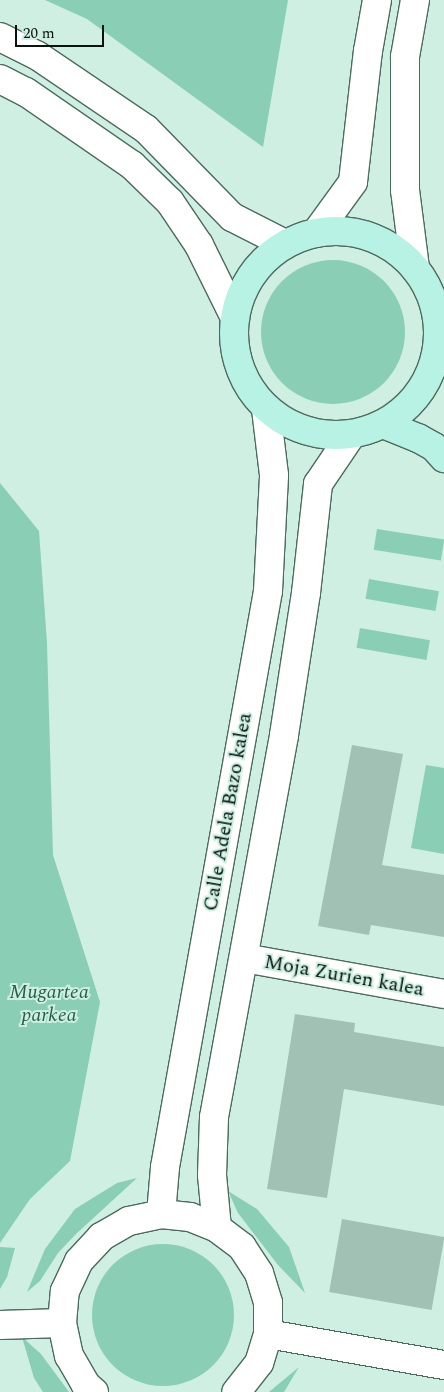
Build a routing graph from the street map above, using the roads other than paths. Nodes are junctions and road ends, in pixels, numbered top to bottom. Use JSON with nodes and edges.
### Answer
{"nodes":[{"id":1,"x":377,"y":0,"type":"edge"},
{"id":2,"x":415,"y":0,"type":"edge"},
{"id":3,"x":0,"y":37,"type":"edge"},
{"id":4,"x":0,"y":79,"type":"edge"},
{"id":5,"x":316,"y":233,"type":"junction"},
{"id":6,"x":286,"y":244,"type":"junction"},
{"id":7,"x":415,"y":268,"type":"junction"},
{"id":8,"x":235,"y":318,"type":"junction"},
{"id":9,"x":440,"y":364,"type":"edge"},
{"id":10,"x":266,"y":409,"type":"junction"},
{"id":11,"x":383,"y":424,"type":"junction"},
{"id":12,"x":351,"y":434,"type":"junction"},
{"id":13,"x":444,"y":458,"type":"edge"},
{"id":14,"x":244,"y":958,"type":"junction"},
{"id":15,"x":444,"y":994,"type":"edge"},
{"id":16,"x":161,"y":1214,"type":"junction"},
{"id":17,"x":217,"y":1228,"type":"junction"},
{"id":18,"x":62,"y":1323,"type":"junction"},
{"id":19,"x":0,"y":1325,"type":"edge"},
{"id":20,"x":268,"y":1334,"type":"junction"},
{"id":21,"x":444,"y":1365,"type":"edge"},
{"id":22,"x":94,"y":1392,"type":"edge"},
{"id":23,"x":236,"y":1392,"type":"edge"}],
"edges":[{"from":1,"to":5,"type":"street"},
{"from":2,"to":7,"type":"street"},
{"from":3,"to":6,"type":"street"},
{"from":4,"to":8,"type":"street"},
{"from":5,"to":6,"type":"main road"},
{"from":5,"to":7,"type":"main road"},
{"from":6,"to":8,"type":"main road"},
{"from":7,"to":9,"type":"main road"},
{"from":8,"to":10,"type":"main road"},
{"from":9,"to":11,"type":"main road"},
{"from":10,"to":12,"type":"main road"},
{"from":10,"to":16,"type":"street","name":"Calle Adela Bazo kalea"},
{"from":11,"to":12,"type":"main road"},
{"from":11,"to":13,"type":"main road"},
{"from":12,"to":14,"type":"street","name":"Calle Adela Bazo kalea"},
{"from":14,"to":15,"type":"street","name":"Moja Zurien kalea"},
{"from":14,"to":17,"type":"street","name":"Calle Adela Bazo kalea"},
{"from":16,"to":17,"type":"street"},
{"from":16,"to":18,"type":"street"},
{"from":17,"to":20,"type":"street"},
{"from":18,"to":19,"type":"street"},
{"from":18,"to":22,"type":"street"},
{"from":20,"to":21,"type":"street"},
{"from":20,"to":23,"type":"street"}]}
